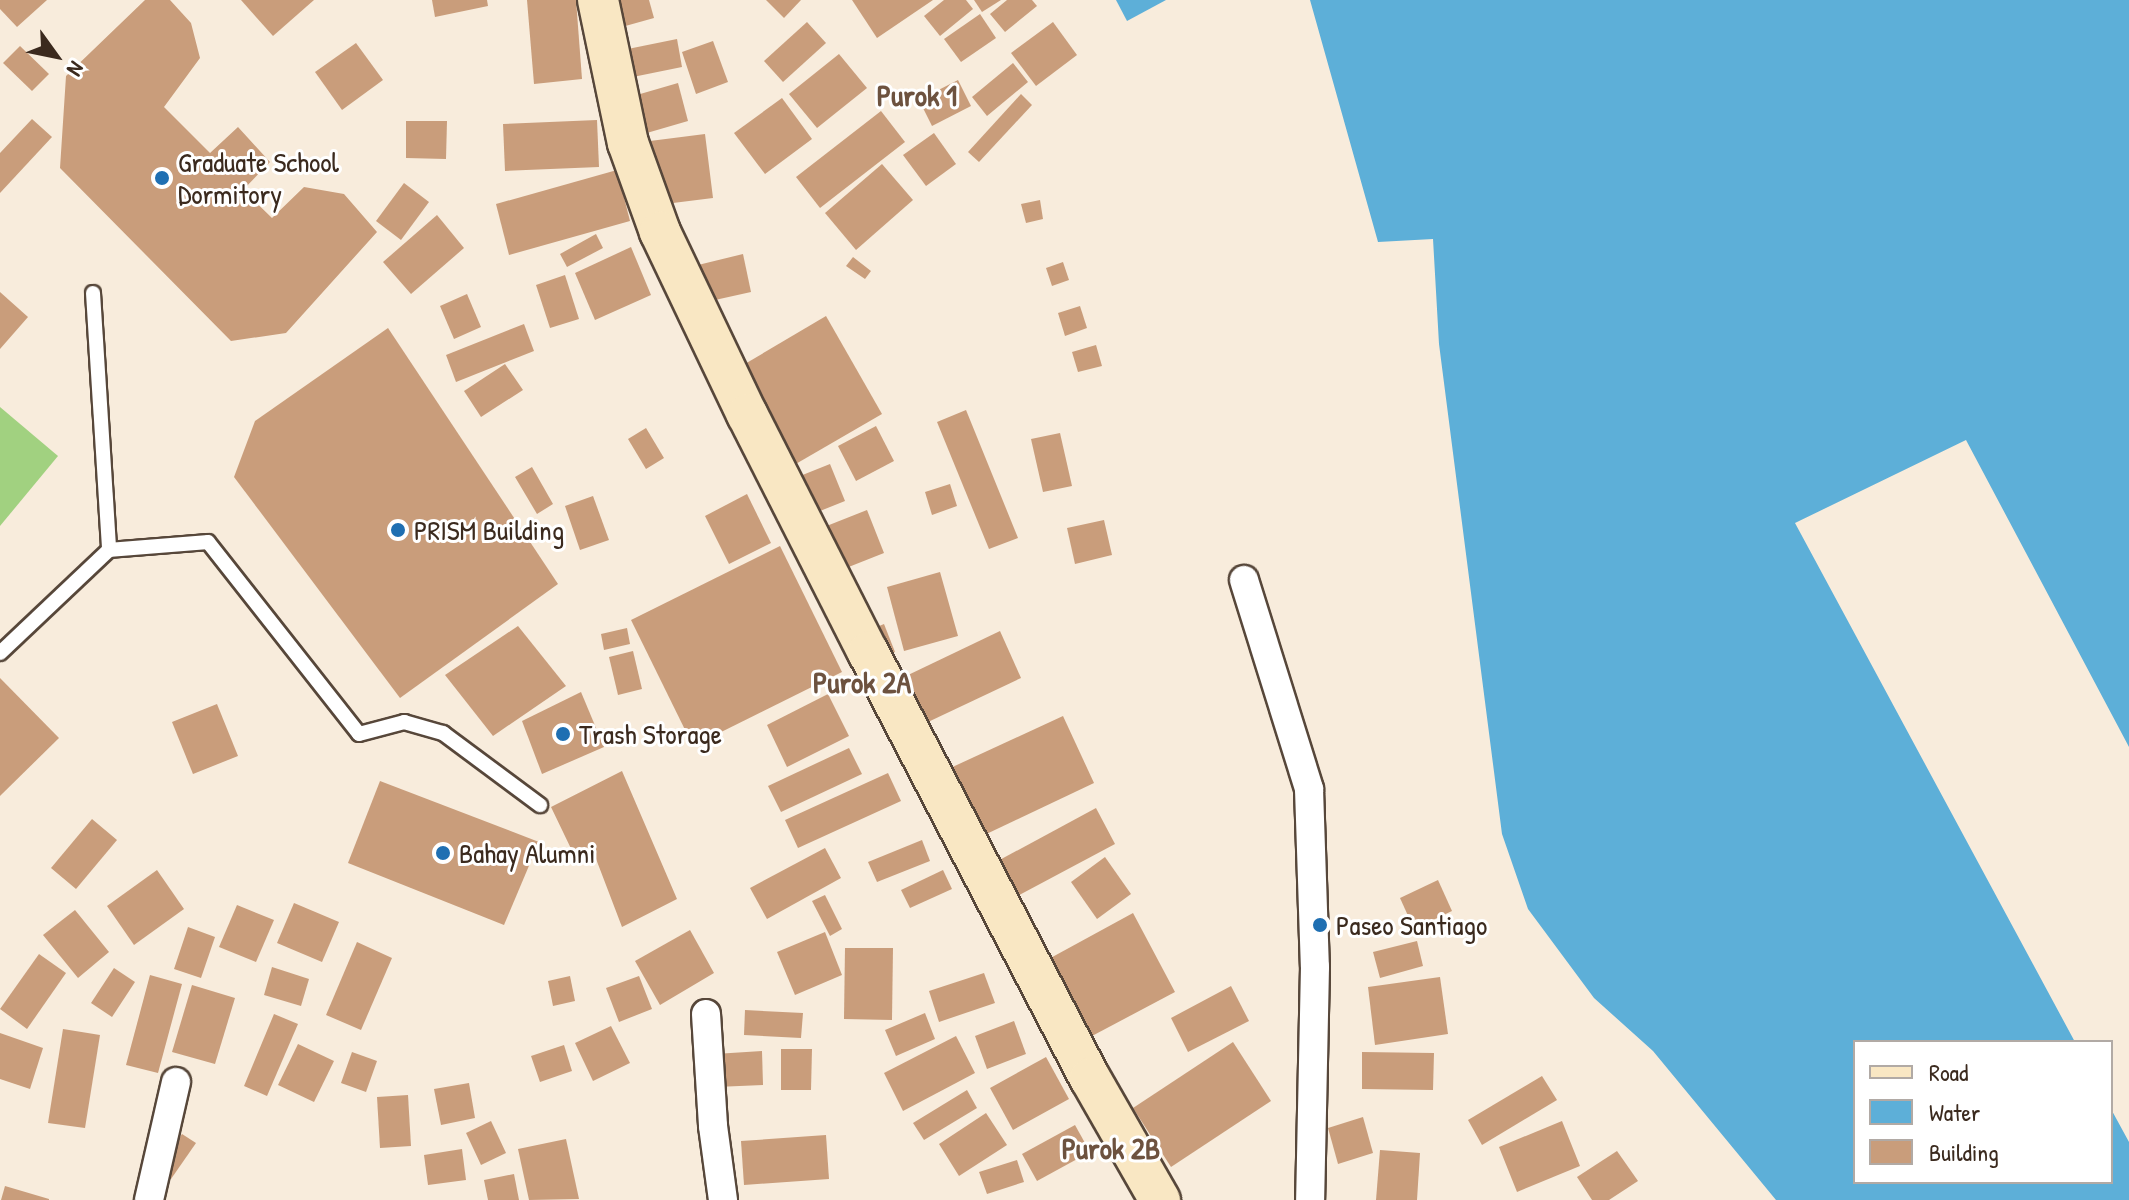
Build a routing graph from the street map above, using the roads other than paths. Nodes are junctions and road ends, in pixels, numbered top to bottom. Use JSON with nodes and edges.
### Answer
{"nodes":[{"id":1,"x":598,"y":0,"type":"edge"},
{"id":2,"x":93,"y":293,"type":"dead end"},
{"id":3,"x":109,"y":550,"type":"junction"},
{"id":4,"x":1244,"y":580,"type":"dead end"},
{"id":5,"x":0,"y":653,"type":"edge"},
{"id":6,"x":540,"y":805,"type":"dead end"},
{"id":7,"x":706,"y":1014,"type":"dead end"},
{"id":8,"x":176,"y":1082,"type":"dead end"},
{"id":9,"x":149,"y":1200,"type":"edge"},
{"id":10,"x":723,"y":1200,"type":"edge"},
{"id":11,"x":1160,"y":1200,"type":"edge"},
{"id":12,"x":1310,"y":1200,"type":"edge"}],
"edges":[{"from":1,"to":11,"type":"street"},
{"from":2,"to":3,"type":"lane"},
{"from":3,"to":5,"type":"lane"},
{"from":3,"to":6,"type":"lane"},
{"from":4,"to":12,"type":"street"},
{"from":7,"to":10,"type":"street"},
{"from":8,"to":9,"type":"street"}]}
